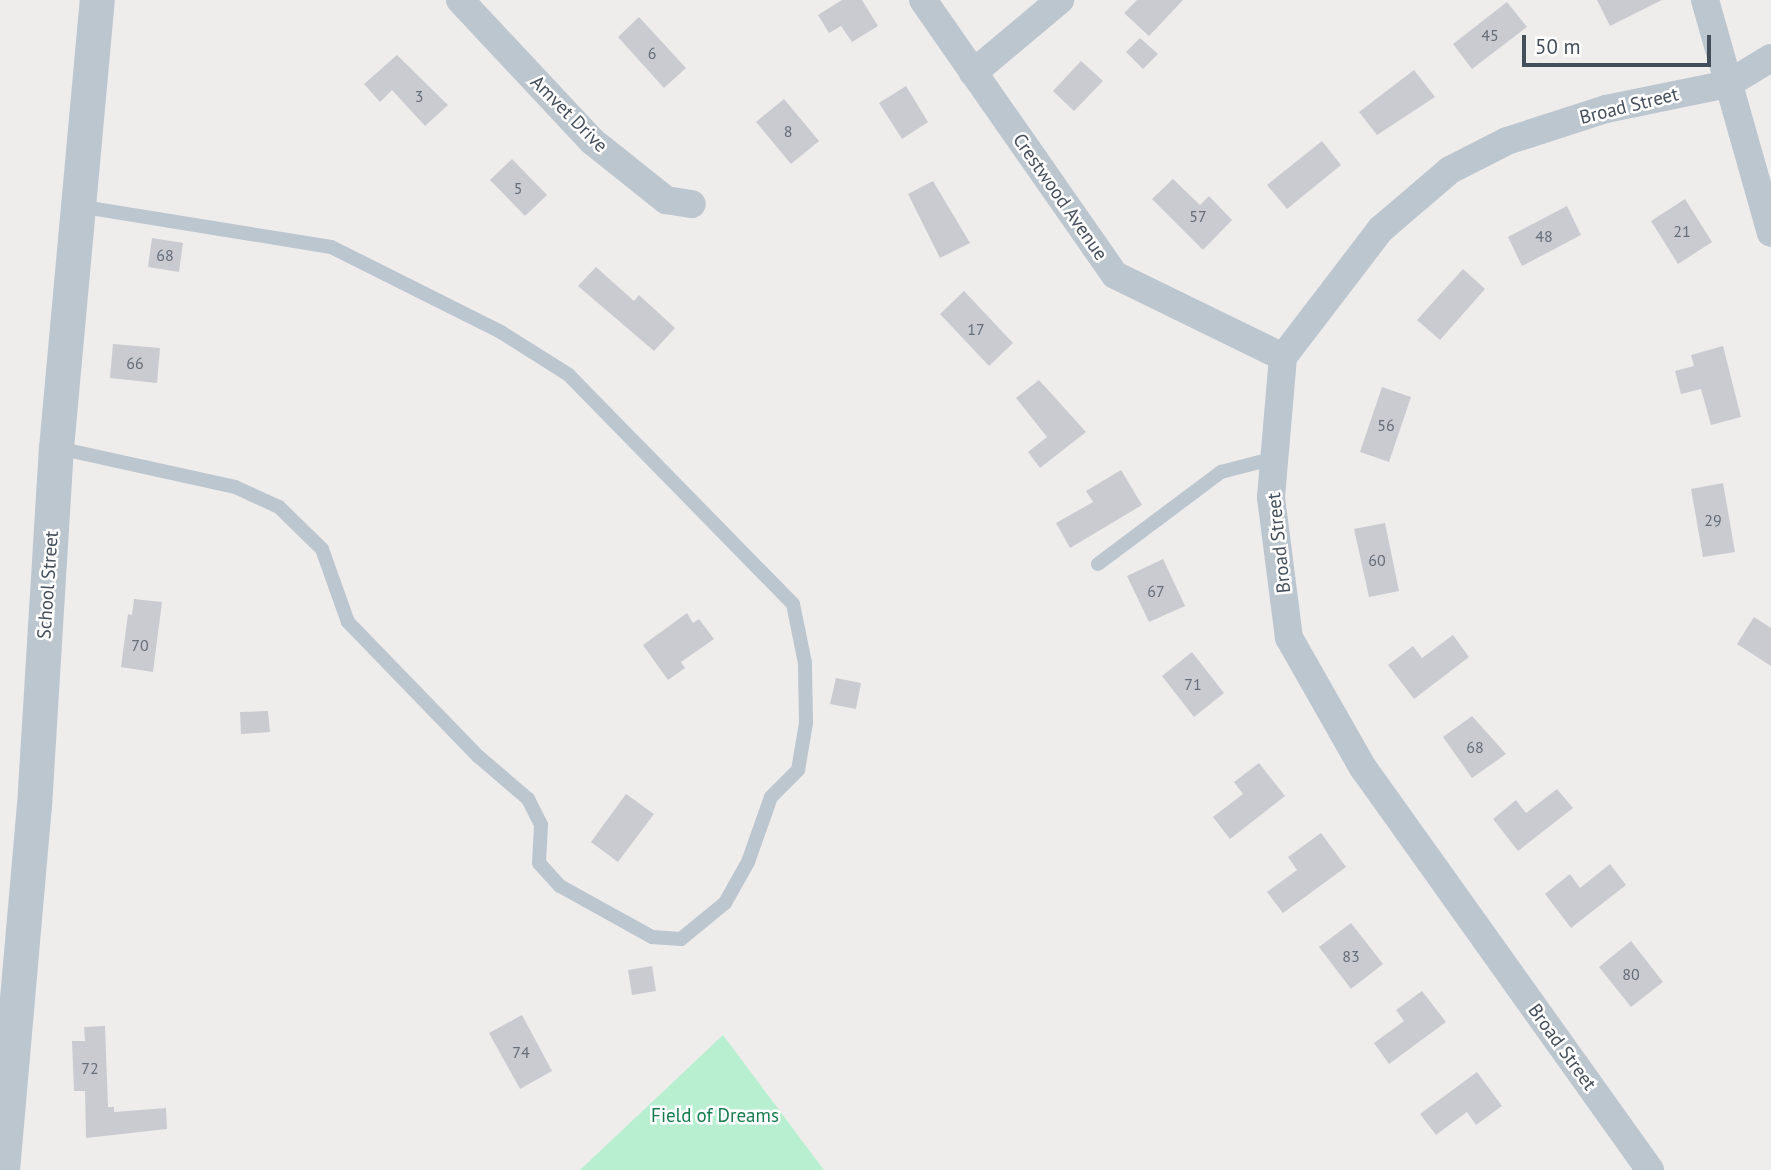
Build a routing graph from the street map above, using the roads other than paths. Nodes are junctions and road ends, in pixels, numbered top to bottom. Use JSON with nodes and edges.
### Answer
{"nodes":[{"id":1,"x":97,"y":0,"type":"edge"},
{"id":2,"x":460,"y":0,"type":"edge"},
{"id":3,"x":923,"y":0,"type":"edge"},
{"id":4,"x":1060,"y":0,"type":"edge"},
{"id":5,"x":1705,"y":0,"type":"edge"},
{"id":6,"x":1771,"y":58,"type":"edge"},
{"id":7,"x":973,"y":73,"type":"junction"},
{"id":8,"x":1728,"y":84,"type":"junction"},
{"id":9,"x":692,"y":204,"type":"dead end"},
{"id":10,"x":78,"y":206,"type":"junction"},
{"id":11,"x":1771,"y":233,"type":"edge"},
{"id":12,"x":1283,"y":357,"type":"junction"},
{"id":13,"x":56,"y":447,"type":"junction"},
{"id":14,"x":1275,"y":458,"type":"junction"},
{"id":15,"x":1098,"y":564,"type":"dead end"},
{"id":16,"x":2,"y":1170,"type":"edge"},
{"id":17,"x":1650,"y":1170,"type":"edge"}],
"edges":[{"from":1,"to":10,"type":"street","name":"School Street"},
{"from":2,"to":9,"type":"street","name":"Amvet Drive"},
{"from":3,"to":7,"type":"street","name":"Crestwood Avenue"},
{"from":4,"to":7,"type":"street"},
{"from":5,"to":8,"type":"street"},
{"from":6,"to":8,"type":"street","name":"Broad Street"},
{"from":7,"to":12,"type":"street","name":"Crestwood Avenue"},
{"from":8,"to":11,"type":"street"},
{"from":8,"to":12,"type":"street","name":"Broad Street"},
{"from":10,"to":13,"type":"street","name":"School Street"},
{"from":10,"to":13,"type":"lane"},
{"from":12,"to":14,"type":"street","name":"Broad Street"},
{"from":13,"to":16,"type":"street","name":"School Street"},
{"from":14,"to":15,"type":"lane"},
{"from":14,"to":17,"type":"street","name":"Broad Street"}]}
